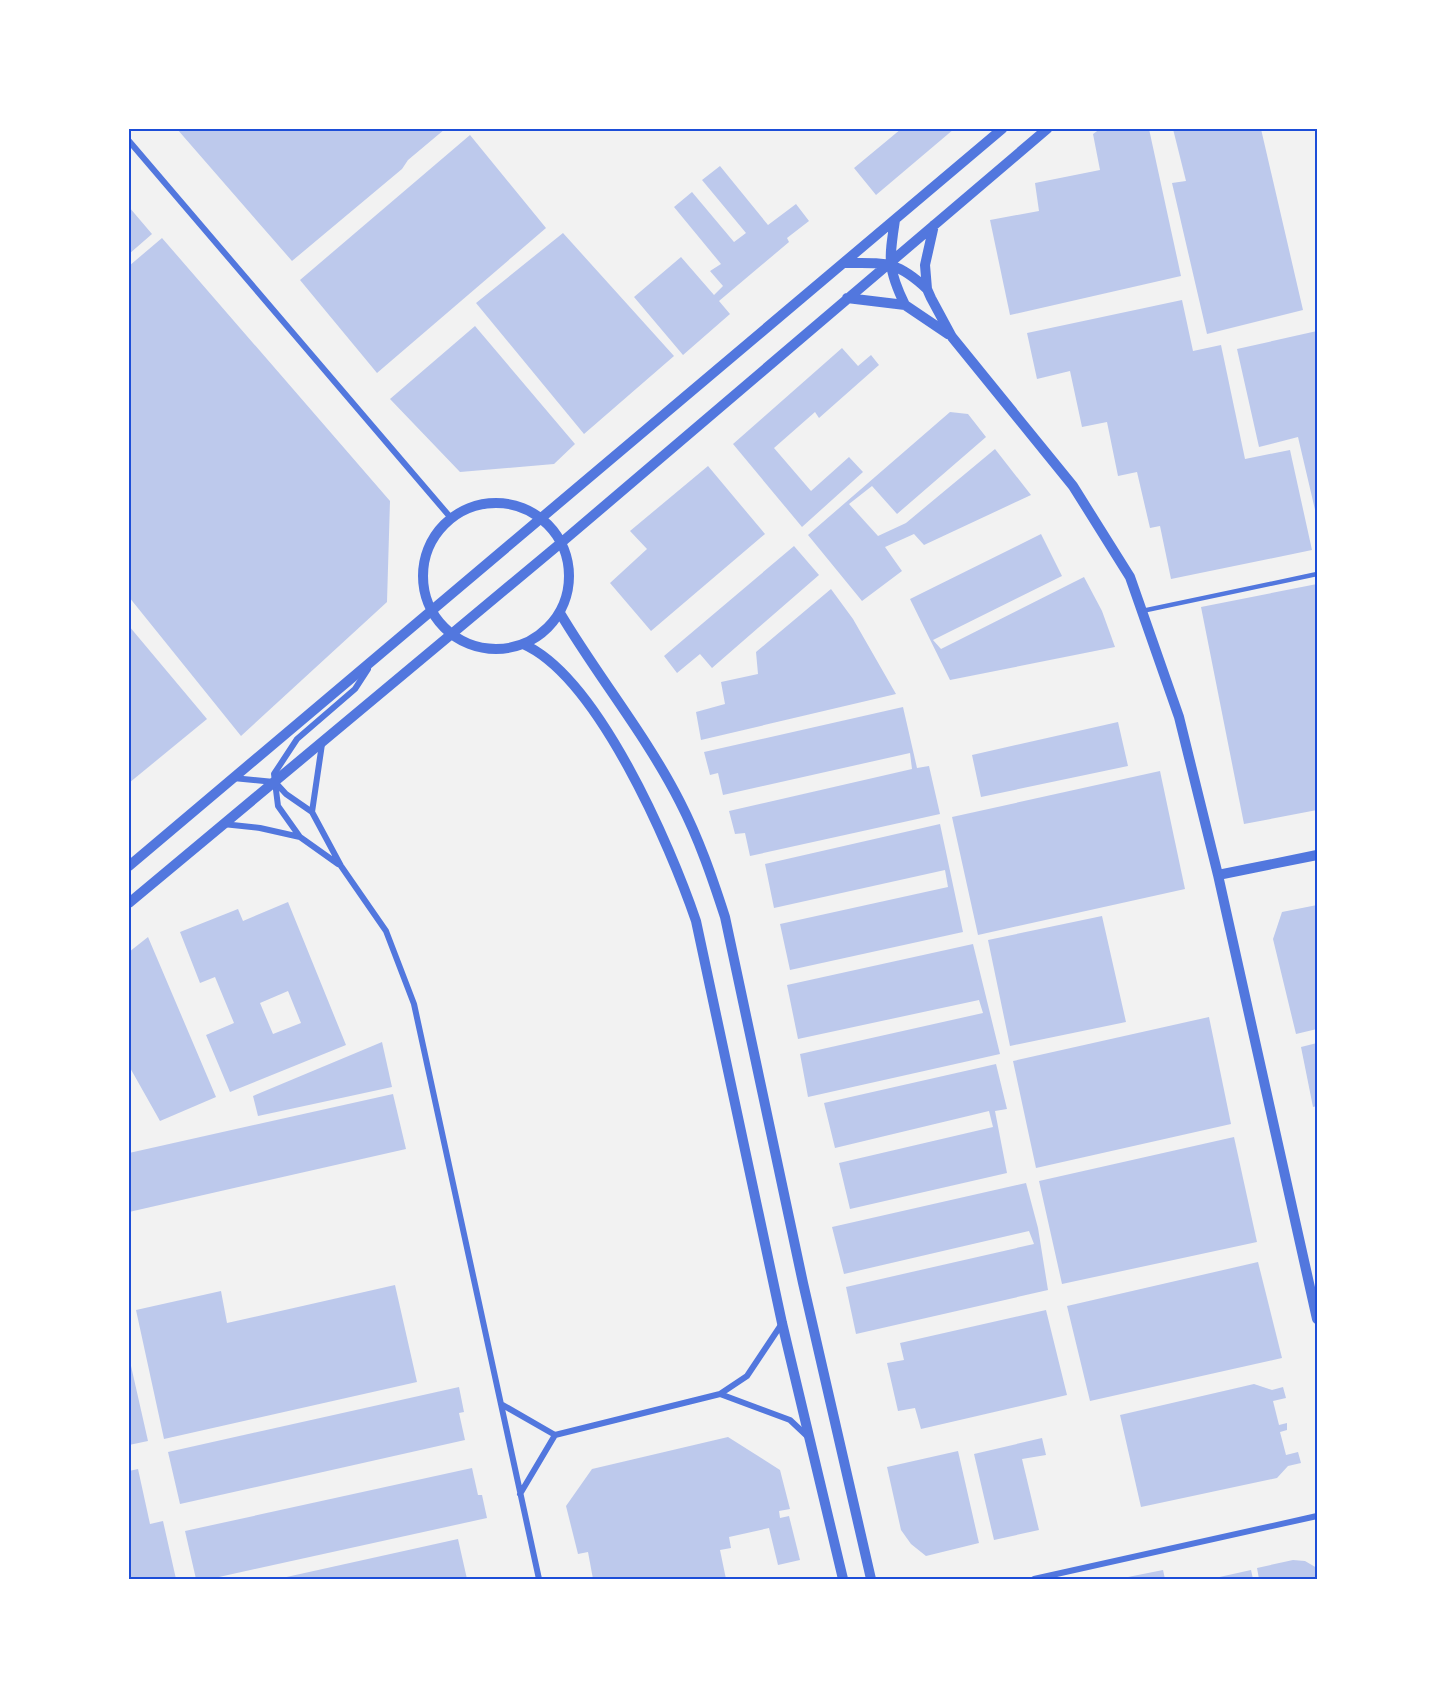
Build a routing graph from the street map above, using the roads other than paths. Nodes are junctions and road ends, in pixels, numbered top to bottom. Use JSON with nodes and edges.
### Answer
{"nodes":[{"id":1,"x":1002,"y":129,"type":"edge"},
{"id":2,"x":1047,"y":129,"type":"edge"},
{"id":3,"x":129,"y":141,"type":"edge"},
{"id":4,"x":895,"y":220,"type":"junction"},
{"id":5,"x":934,"y":225,"type":"junction"},
{"id":6,"x":845,"y":263,"type":"junction"},
{"id":7,"x":889,"y":263,"type":"junction"},
{"id":8,"x":927,"y":289,"type":"junction"},
{"id":9,"x":847,"y":298,"type":"junction"},
{"id":10,"x":905,"y":305,"type":"junction"},
{"id":11,"x":952,"y":337,"type":"junction"},
{"id":12,"x":451,"y":518,"type":"junction"},
{"id":13,"x":542,"y":518,"type":"junction"},
{"id":14,"x":562,"y":542,"type":"junction"},
{"id":15,"x":1317,"y":574,"type":"edge"},
{"id":16,"x":431,"y":609,"type":"junction"},
{"id":17,"x":1142,"y":611,"type":"junction"},
{"id":18,"x":560,"y":613,"type":"junction"},
{"id":19,"x":452,"y":634,"type":"junction"},
{"id":20,"x":523,"y":644,"type":"junction"},
{"id":21,"x":376,"y":655,"type":"junction"},
{"id":22,"x":322,"y":739,"type":"junction"},
{"id":23,"x":232,"y":778,"type":"junction"},
{"id":24,"x":275,"y":782,"type":"junction"},
{"id":25,"x":312,"y":812,"type":"junction"},
{"id":26,"x":222,"y":824,"type":"junction"},
{"id":27,"x":300,"y":837,"type":"junction"},
{"id":28,"x":1317,"y":855,"type":"edge"},
{"id":29,"x":129,"y":866,"type":"edge"},
{"id":30,"x":341,"y":866,"type":"junction"},
{"id":31,"x":1218,"y":875,"type":"junction"},
{"id":32,"x":129,"y":903,"type":"edge"},
{"id":33,"x":1317,"y":1319,"type":"edge"},
{"id":34,"x":782,"y":1323,"type":"junction"},
{"id":35,"x":720,"y":1394,"type":"junction"},
{"id":36,"x":501,"y":1404,"type":"junction"},
{"id":37,"x":555,"y":1435,"type":"junction"},
{"id":38,"x":812,"y":1441,"type":"junction"},
{"id":39,"x":520,"y":1494,"type":"junction"},
{"id":40,"x":1317,"y":1516,"type":"edge"},
{"id":41,"x":539,"y":1579,"type":"edge"},
{"id":42,"x":843,"y":1579,"type":"edge"},
{"id":43,"x":872,"y":1579,"type":"edge"},
{"id":44,"x":1034,"y":1579,"type":"edge"}],
"edges":[{"from":1,"to":4,"type":"street"},
{"from":2,"to":5,"type":"street"},
{"from":3,"to":12,"type":"street"},
{"from":4,"to":6,"type":"street"},
{"from":4,"to":7,"type":"street"},
{"from":5,"to":7,"type":"street"},
{"from":5,"to":8,"type":"street"},
{"from":6,"to":7,"type":"street"},
{"from":6,"to":13,"type":"street"},
{"from":7,"to":8,"type":"street"},
{"from":7,"to":9,"type":"street"},
{"from":7,"to":10,"type":"street"},
{"from":8,"to":11,"type":"street"},
{"from":9,"to":10,"type":"street"},
{"from":9,"to":14,"type":"street"},
{"from":10,"to":11,"type":"street"},
{"from":11,"to":17,"type":"street"},
{"from":12,"to":13,"type":"street"},
{"from":12,"to":16,"type":"street"},
{"from":13,"to":14,"type":"street"},
{"from":13,"to":16,"type":"street"},
{"from":14,"to":18,"type":"street"},
{"from":14,"to":19,"type":"street"},
{"from":15,"to":17,"type":"lane"},
{"from":16,"to":19,"type":"street"},
{"from":16,"to":21,"type":"street"},
{"from":17,"to":31,"type":"street"},
{"from":18,"to":20,"type":"street"},
{"from":18,"to":43,"type":"street"},
{"from":19,"to":20,"type":"street"},
{"from":19,"to":22,"type":"street"},
{"from":20,"to":34,"type":"street"},
{"from":21,"to":23,"type":"street"},
{"from":21,"to":24,"type":"street"},
{"from":22,"to":24,"type":"street"},
{"from":22,"to":25,"type":"street"},
{"from":23,"to":24,"type":"street"},
{"from":23,"to":29,"type":"street"},
{"from":24,"to":25,"type":"street"},
{"from":24,"to":26,"type":"street"},
{"from":24,"to":27,"type":"street"},
{"from":25,"to":30,"type":"street"},
{"from":26,"to":27,"type":"street"},
{"from":26,"to":32,"type":"street"},
{"from":27,"to":30,"type":"street"},
{"from":28,"to":31,"type":"street"},
{"from":30,"to":36,"type":"street"},
{"from":31,"to":33,"type":"street"},
{"from":34,"to":35,"type":"street"},
{"from":34,"to":38,"type":"street"},
{"from":35,"to":37,"type":"street"},
{"from":35,"to":38,"type":"street"},
{"from":36,"to":37,"type":"street"},
{"from":36,"to":39,"type":"street"},
{"from":37,"to":39,"type":"street"},
{"from":38,"to":42,"type":"street"},
{"from":39,"to":41,"type":"street"},
{"from":40,"to":44,"type":"street"}]}
